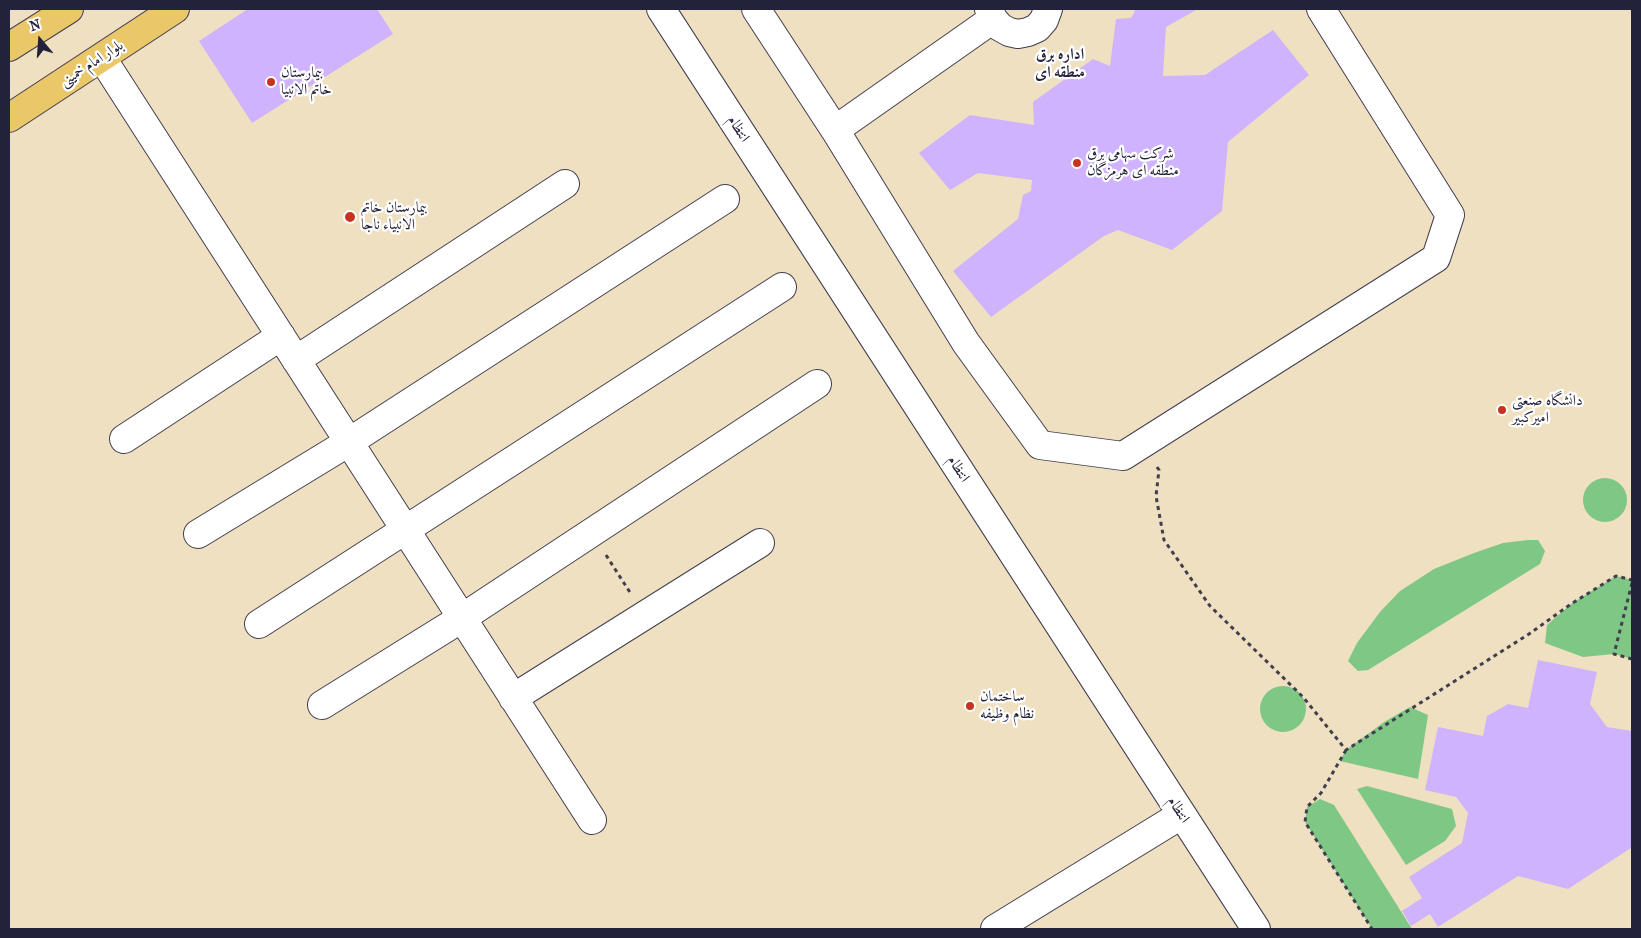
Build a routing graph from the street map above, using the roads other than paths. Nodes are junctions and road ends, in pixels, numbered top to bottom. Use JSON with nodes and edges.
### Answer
{"nodes":[{"id":1,"x":68,"y":9,"type":"edge"},
{"id":2,"x":175,"y":9,"type":"edge"},
{"id":3,"x":661,"y":9,"type":"edge"},
{"id":4,"x":756,"y":9,"type":"edge"},
{"id":5,"x":1048,"y":9,"type":"edge"},
{"id":6,"x":1321,"y":9,"type":"edge"},
{"id":7,"x":991,"y":14,"type":"edge"},
{"id":8,"x":47,"y":18,"type":"edge"},
{"id":9,"x":9,"y":47,"type":"edge"},
{"id":10,"x":102,"y":58,"type":"junction"},
{"id":11,"x":9,"y":118,"type":"edge"},
{"id":12,"x":835,"y":130,"type":"junction"},
{"id":13,"x":565,"y":184,"type":"dead end"},
{"id":14,"x":725,"y":200,"type":"dead end"},
{"id":15,"x":782,"y":287,"type":"dead end"},
{"id":16,"x":281,"y":336,"type":"junction"},
{"id":17,"x":296,"y":360,"type":"junction"},
{"id":18,"x":817,"y":384,"type":"dead end"},
{"id":19,"x":124,"y":439,"type":"dead end"},
{"id":20,"x":349,"y":442,"type":"junction"},
{"id":21,"x":406,"y":530,"type":"junction"},
{"id":22,"x":198,"y":534,"type":"dead end"},
{"id":23,"x":760,"y":543,"type":"dead end"},
{"id":24,"x":462,"y":618,"type":"junction"},
{"id":25,"x":259,"y":624,"type":"dead end"},
{"id":26,"x":513,"y":698,"type":"junction"},
{"id":27,"x":322,"y":705,"type":"dead end"},
{"id":28,"x":1181,"y":815,"type":"junction"},
{"id":29,"x":592,"y":820,"type":"dead end"},
{"id":30,"x":995,"y":929,"type":"edge"},
{"id":31,"x":1256,"y":929,"type":"edge"}],
"edges":[{"from":1,"to":8,"type":"main road"},
{"from":2,"to":10,"type":"main road","name":"بلوار امام خمینی"},
{"from":3,"to":28,"type":"street","name":"انتظام"},
{"from":4,"to":12,"type":"street"},
{"from":5,"to":7,"type":"street"},
{"from":6,"to":12,"type":"street"},
{"from":7,"to":12,"type":"street"},
{"from":8,"to":9,"type":"main road"},
{"from":10,"to":11,"type":"main road","name":"بلوار امام خمینی"},
{"from":10,"to":16,"type":"street"},
{"from":13,"to":17,"type":"street"},
{"from":14,"to":20,"type":"street"},
{"from":15,"to":21,"type":"street"},
{"from":16,"to":17,"type":"street"},
{"from":16,"to":19,"type":"street"},
{"from":17,"to":20,"type":"street"},
{"from":18,"to":24,"type":"street"},
{"from":20,"to":21,"type":"street"},
{"from":20,"to":22,"type":"street"},
{"from":21,"to":24,"type":"street"},
{"from":21,"to":25,"type":"street"},
{"from":23,"to":26,"type":"street"},
{"from":24,"to":26,"type":"street"},
{"from":24,"to":27,"type":"street"},
{"from":26,"to":29,"type":"street"},
{"from":28,"to":30,"type":"street"},
{"from":28,"to":31,"type":"street","name":"انتظام"}]}
